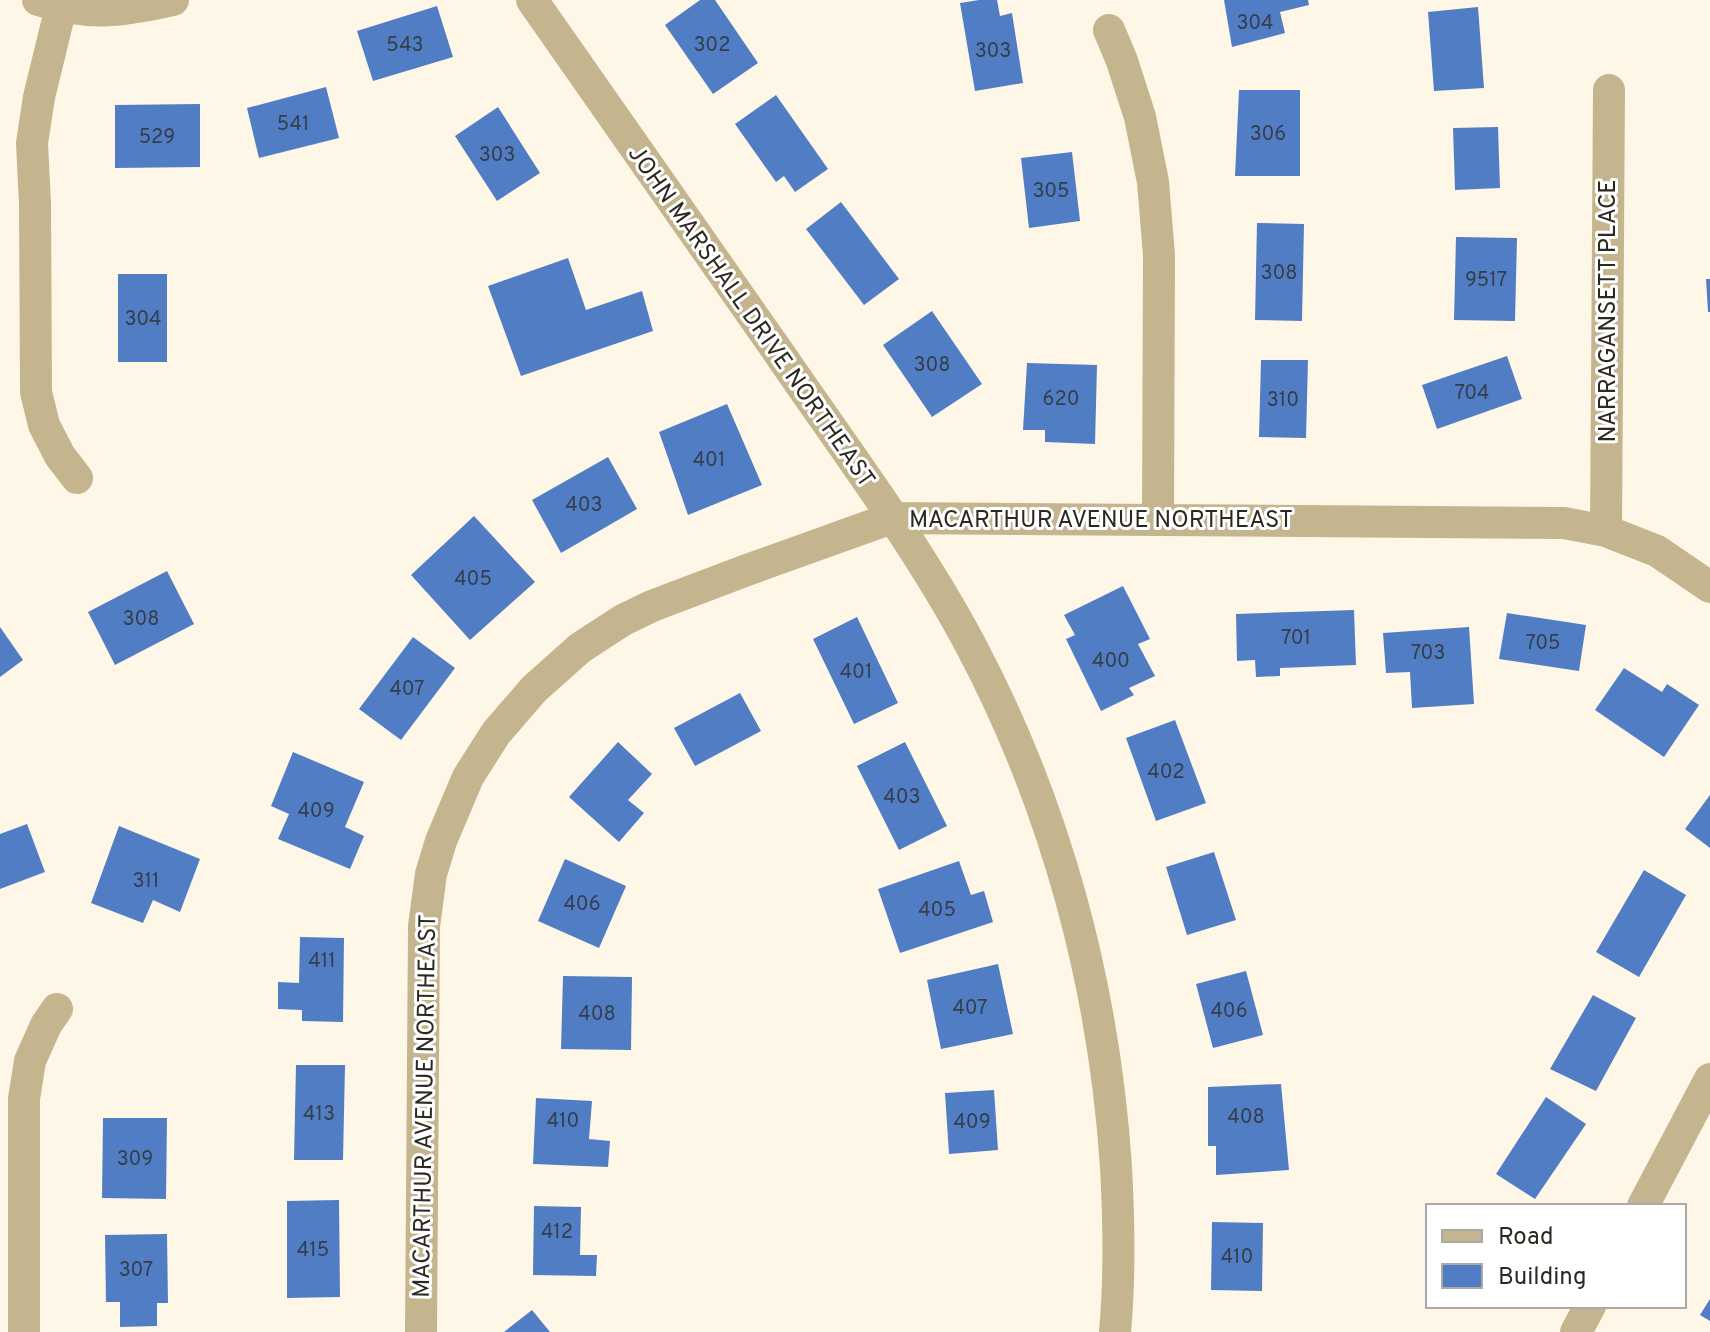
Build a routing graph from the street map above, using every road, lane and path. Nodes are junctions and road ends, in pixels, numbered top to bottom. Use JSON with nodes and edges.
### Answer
{"nodes":[{"id":1,"x":173,"y":0,"type":"edge"},
{"id":2,"x":532,"y":0,"type":"edge"},
{"id":3,"x":49,"y":4,"type":"edge"},
{"id":4,"x":1109,"y":30,"type":"dead end"},
{"id":5,"x":1609,"y":90,"type":"dead end"},
{"id":6,"x":77,"y":478,"type":"dead end"},
{"id":7,"x":892,"y":518,"type":"junction"},
{"id":8,"x":1158,"y":520,"type":"junction"},
{"id":9,"x":1606,"y":531,"type":"junction"},
{"id":10,"x":1710,"y":587,"type":"edge"},
{"id":11,"x":57,"y":1009,"type":"dead end"},
{"id":12,"x":1710,"y":1079,"type":"edge"},
{"id":13,"x":1644,"y":1204,"type":"edge"},
{"id":14,"x":1589,"y":1308,"type":"edge"},
{"id":15,"x":24,"y":1332,"type":"edge"},
{"id":16,"x":421,"y":1332,"type":"edge"},
{"id":17,"x":1115,"y":1332,"type":"edge"},
{"id":18,"x":1576,"y":1332,"type":"edge"}],
"edges":[{"from":1,"to":3,"type":"street"},
{"from":2,"to":7,"type":"street","name":"JOHN MARSHALL DRIVE NORTHEAST"},
{"from":3,"to":6,"type":"street"},
{"from":4,"to":8,"type":"street"},
{"from":5,"to":9,"type":"street","name":"NARRAGANSETT PLACE"},
{"from":7,"to":8,"type":"street","name":"MACARTHUR AVENUE NORTHEAST"},
{"from":7,"to":16,"type":"street","name":"MACARTHUR AVENUE NORTHEAST"},
{"from":7,"to":17,"type":"street","name":"JOHN MARSHALL DRIVE NORTHEAST"},
{"from":8,"to":9,"type":"street","name":"MACARTHUR AVENUE NORTHEAST"},
{"from":9,"to":10,"type":"street","name":"MACARTHUR AVENUE NORTHEAST"},
{"from":11,"to":15,"type":"street"},
{"from":12,"to":13,"type":"street"},
{"from":14,"to":18,"type":"street"}]}
